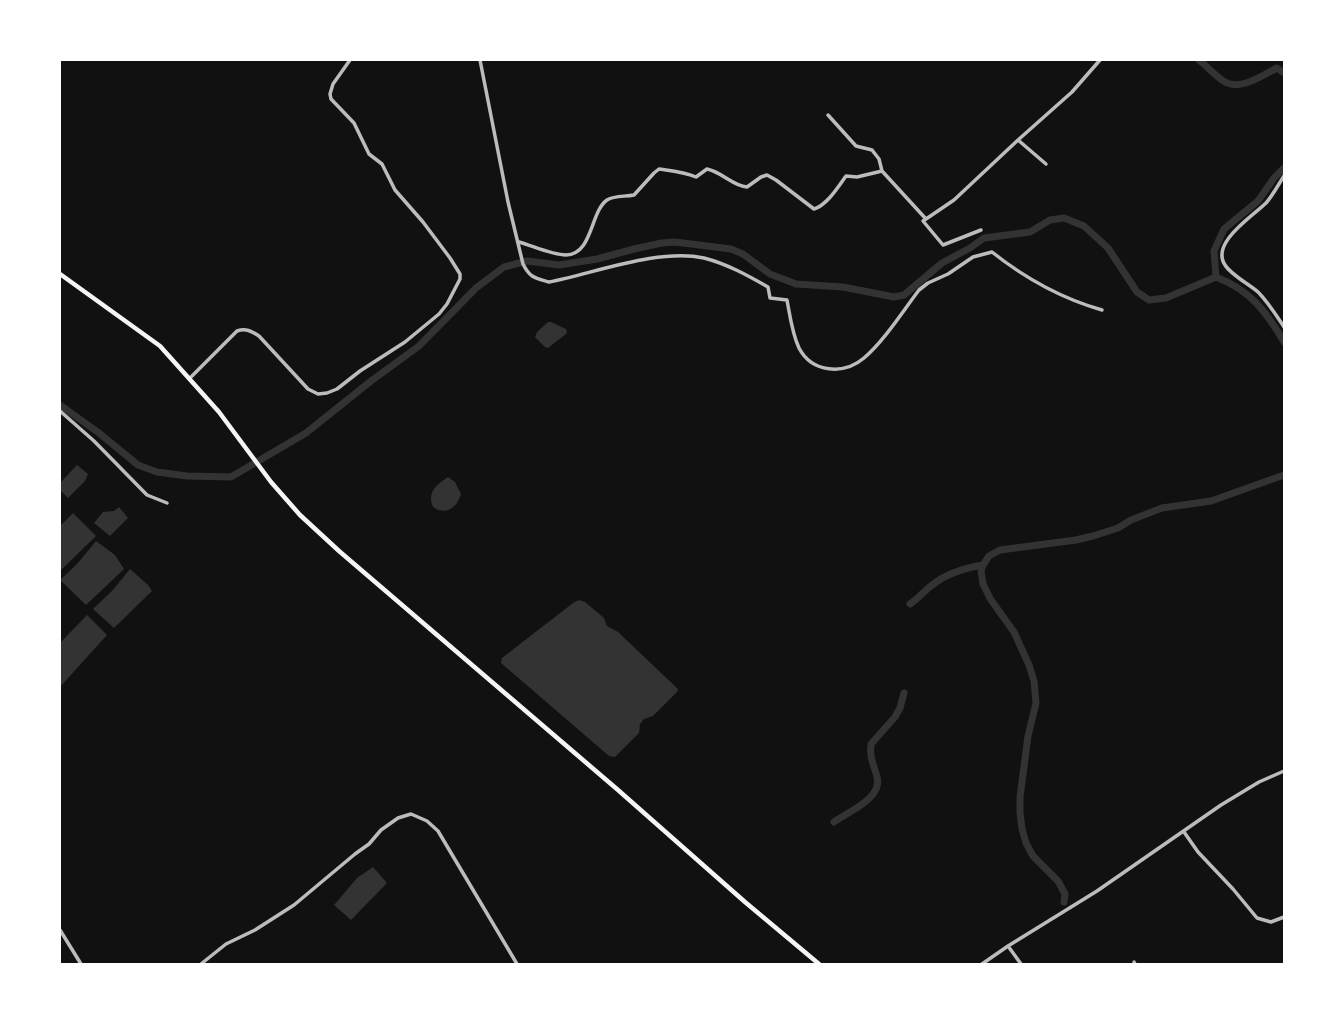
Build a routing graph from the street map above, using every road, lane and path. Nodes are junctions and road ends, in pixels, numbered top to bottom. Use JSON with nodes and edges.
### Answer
{"nodes":[{"id":1,"x":350,"y":60,"type":"edge"},
{"id":2,"x":480,"y":60,"type":"edge"},
{"id":3,"x":1100,"y":60,"type":"edge"},
{"id":4,"x":828,"y":115,"type":"dead end"},
{"id":5,"x":1018,"y":140,"type":"junction"},
{"id":6,"x":1046,"y":164,"type":"dead end"},
{"id":7,"x":883,"y":171,"type":"junction"},
{"id":8,"x":1284,"y":176,"type":"edge"},
{"id":9,"x":926,"y":219,"type":"junction"},
{"id":10,"x":981,"y":230,"type":"dead end"},
{"id":11,"x":519,"y":242,"type":"junction"},
{"id":12,"x":60,"y":274,"type":"edge"},
{"id":13,"x":1102,"y":310,"type":"dead end"},
{"id":14,"x":1284,"y":327,"type":"edge"},
{"id":15,"x":190,"y":378,"type":"junction"},
{"id":16,"x":60,"y":411,"type":"edge"},
{"id":17,"x":167,"y":503,"type":"dead end"},
{"id":18,"x":1284,"y":771,"type":"edge"},
{"id":19,"x":1184,"y":832,"type":"junction"},
{"id":20,"x":1284,"y":917,"type":"edge"},
{"id":21,"x":60,"y":930,"type":"edge"},
{"id":22,"x":1008,"y":946,"type":"junction"},
{"id":23,"x":81,"y":964,"type":"edge"},
{"id":24,"x":201,"y":964,"type":"edge"},
{"id":25,"x":517,"y":964,"type":"edge"},
{"id":26,"x":819,"y":964,"type":"edge"},
{"id":27,"x":982,"y":964,"type":"edge"},
{"id":28,"x":1021,"y":964,"type":"edge"}],
"edges":[{"from":1,"to":15,"type":"street"},
{"from":2,"to":11,"type":"street"},
{"from":3,"to":5,"type":"street"},
{"from":4,"to":7,"type":"street"},
{"from":5,"to":6,"type":"street"},
{"from":5,"to":9,"type":"street"},
{"from":7,"to":9,"type":"street"},
{"from":7,"to":11,"type":"street"},
{"from":8,"to":14,"type":"street"},
{"from":9,"to":10,"type":"street"},
{"from":11,"to":13,"type":"street"},
{"from":12,"to":15,"type":"main road"},
{"from":15,"to":26,"type":"main road"},
{"from":16,"to":17,"type":"street"},
{"from":18,"to":19,"type":"street"},
{"from":19,"to":20,"type":"street"},
{"from":19,"to":22,"type":"street"},
{"from":21,"to":23,"type":"street"},
{"from":22,"to":27,"type":"street"},
{"from":22,"to":28,"type":"street"},
{"from":24,"to":25,"type":"street"}]}
